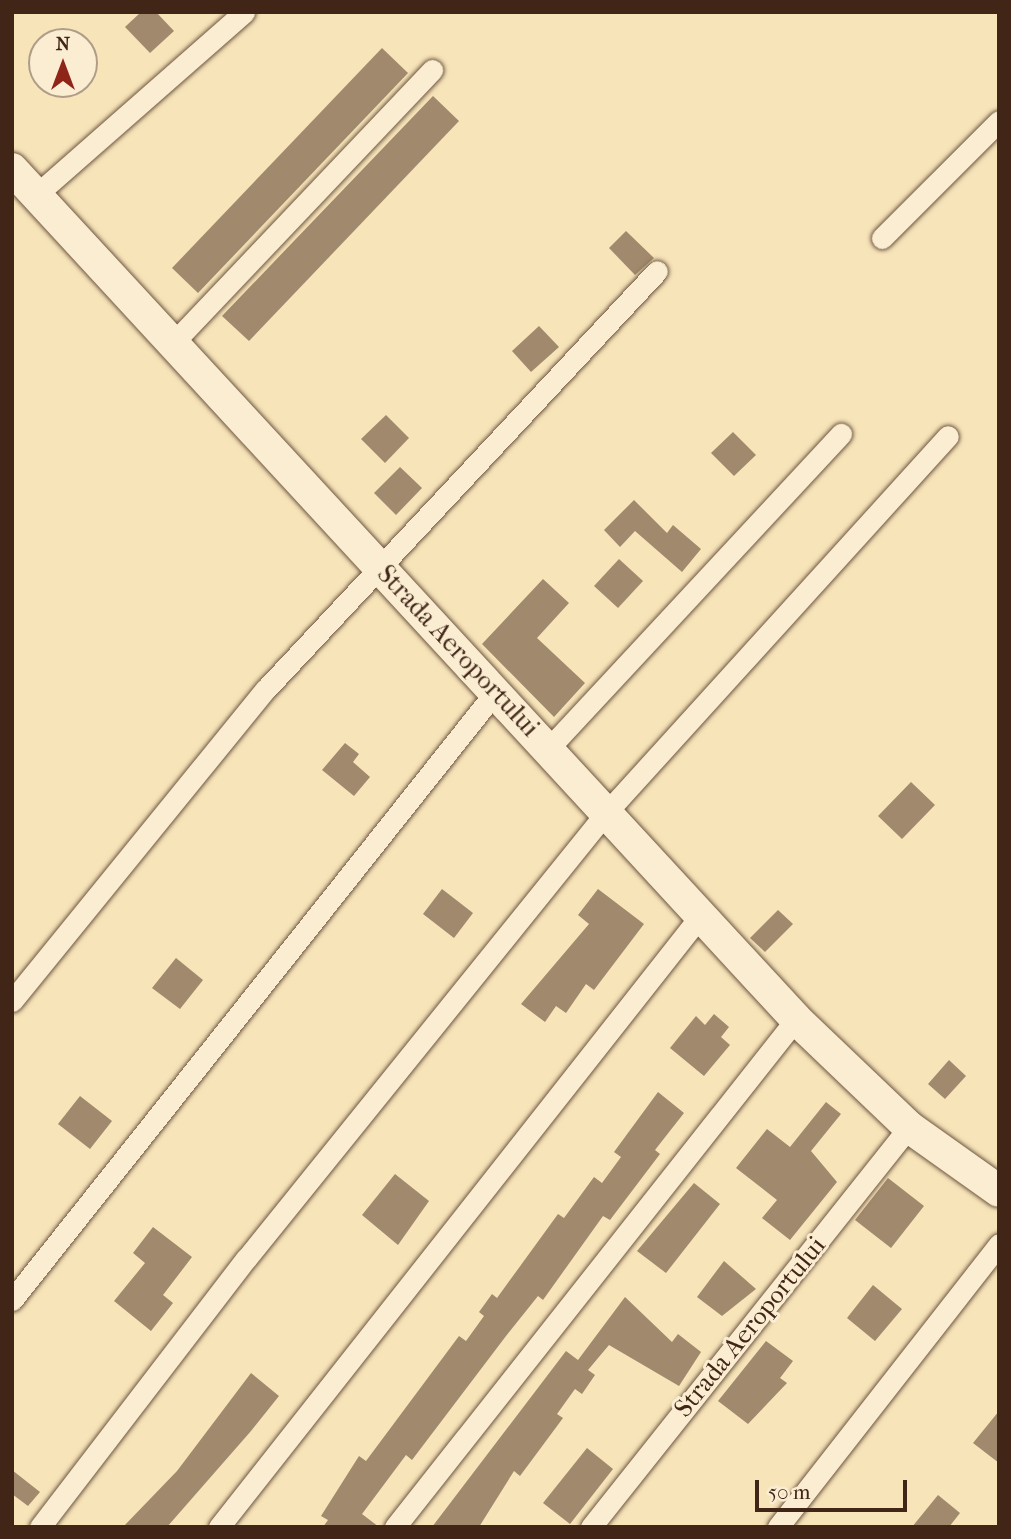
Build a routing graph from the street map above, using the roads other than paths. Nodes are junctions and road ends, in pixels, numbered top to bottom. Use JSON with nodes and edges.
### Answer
{"nodes":[{"id":1,"x":244,"y":12,"type":"edge"},
{"id":2,"x":432,"y":70,"type":"dead end"},
{"id":3,"x":999,"y":121,"type":"edge"},
{"id":4,"x":12,"y":169,"type":"edge"},
{"id":5,"x":36,"y":194,"type":"junction"},
{"id":6,"x":882,"y":238,"type":"dead end"},
{"id":7,"x":657,"y":271,"type":"dead end"},
{"id":8,"x":174,"y":342,"type":"junction"},
{"id":9,"x":841,"y":434,"type":"dead end"},
{"id":10,"x":948,"y":436,"type":"dead end"},
{"id":11,"x":378,"y":564,"type":"junction"},
{"id":12,"x":496,"y":691,"type":"junction"},
{"id":13,"x":549,"y":748,"type":"junction"},
{"id":14,"x":605,"y":814,"type":"junction"},
{"id":15,"x":701,"y":915,"type":"junction"},
{"id":16,"x":12,"y":1001,"type":"edge"},
{"id":17,"x":796,"y":1019,"type":"junction"},
{"id":18,"x":909,"y":1127,"type":"junction"},
{"id":19,"x":999,"y":1191,"type":"edge"},
{"id":20,"x":999,"y":1244,"type":"edge"},
{"id":21,"x":12,"y":1300,"type":"edge"},
{"id":22,"x":40,"y":1527,"type":"edge"},
{"id":23,"x":219,"y":1527,"type":"edge"},
{"id":24,"x":394,"y":1527,"type":"edge"},
{"id":25,"x":591,"y":1527,"type":"edge"},
{"id":26,"x":778,"y":1527,"type":"edge"}],
"edges":[{"from":1,"to":5,"type":"street"},
{"from":2,"to":8,"type":"street"},
{"from":3,"to":6,"type":"street"},
{"from":4,"to":5,"type":"street","name":"Strada Aeroportului"},
{"from":5,"to":8,"type":"street","name":"Strada Aeroportului"},
{"from":7,"to":11,"type":"street"},
{"from":8,"to":11,"type":"street","name":"Strada Aeroportului"},
{"from":9,"to":13,"type":"street"},
{"from":10,"to":14,"type":"street"},
{"from":11,"to":12,"type":"street","name":"Strada Aeroportului"},
{"from":11,"to":16,"type":"street"},
{"from":12,"to":13,"type":"street","name":"Strada Aeroportului"},
{"from":12,"to":21,"type":"street"},
{"from":13,"to":14,"type":"street","name":"Strada Aeroportului"},
{"from":14,"to":15,"type":"street","name":"Strada Aeroportului"},
{"from":14,"to":22,"type":"street"},
{"from":15,"to":17,"type":"street","name":"Strada Aeroportului"},
{"from":15,"to":23,"type":"street"},
{"from":17,"to":18,"type":"street","name":"Strada Aeroportului"},
{"from":17,"to":24,"type":"street"},
{"from":18,"to":19,"type":"street","name":"Strada Aeroportului"},
{"from":18,"to":25,"type":"street","name":"Strada Aeroportului"},
{"from":20,"to":26,"type":"street"}]}
